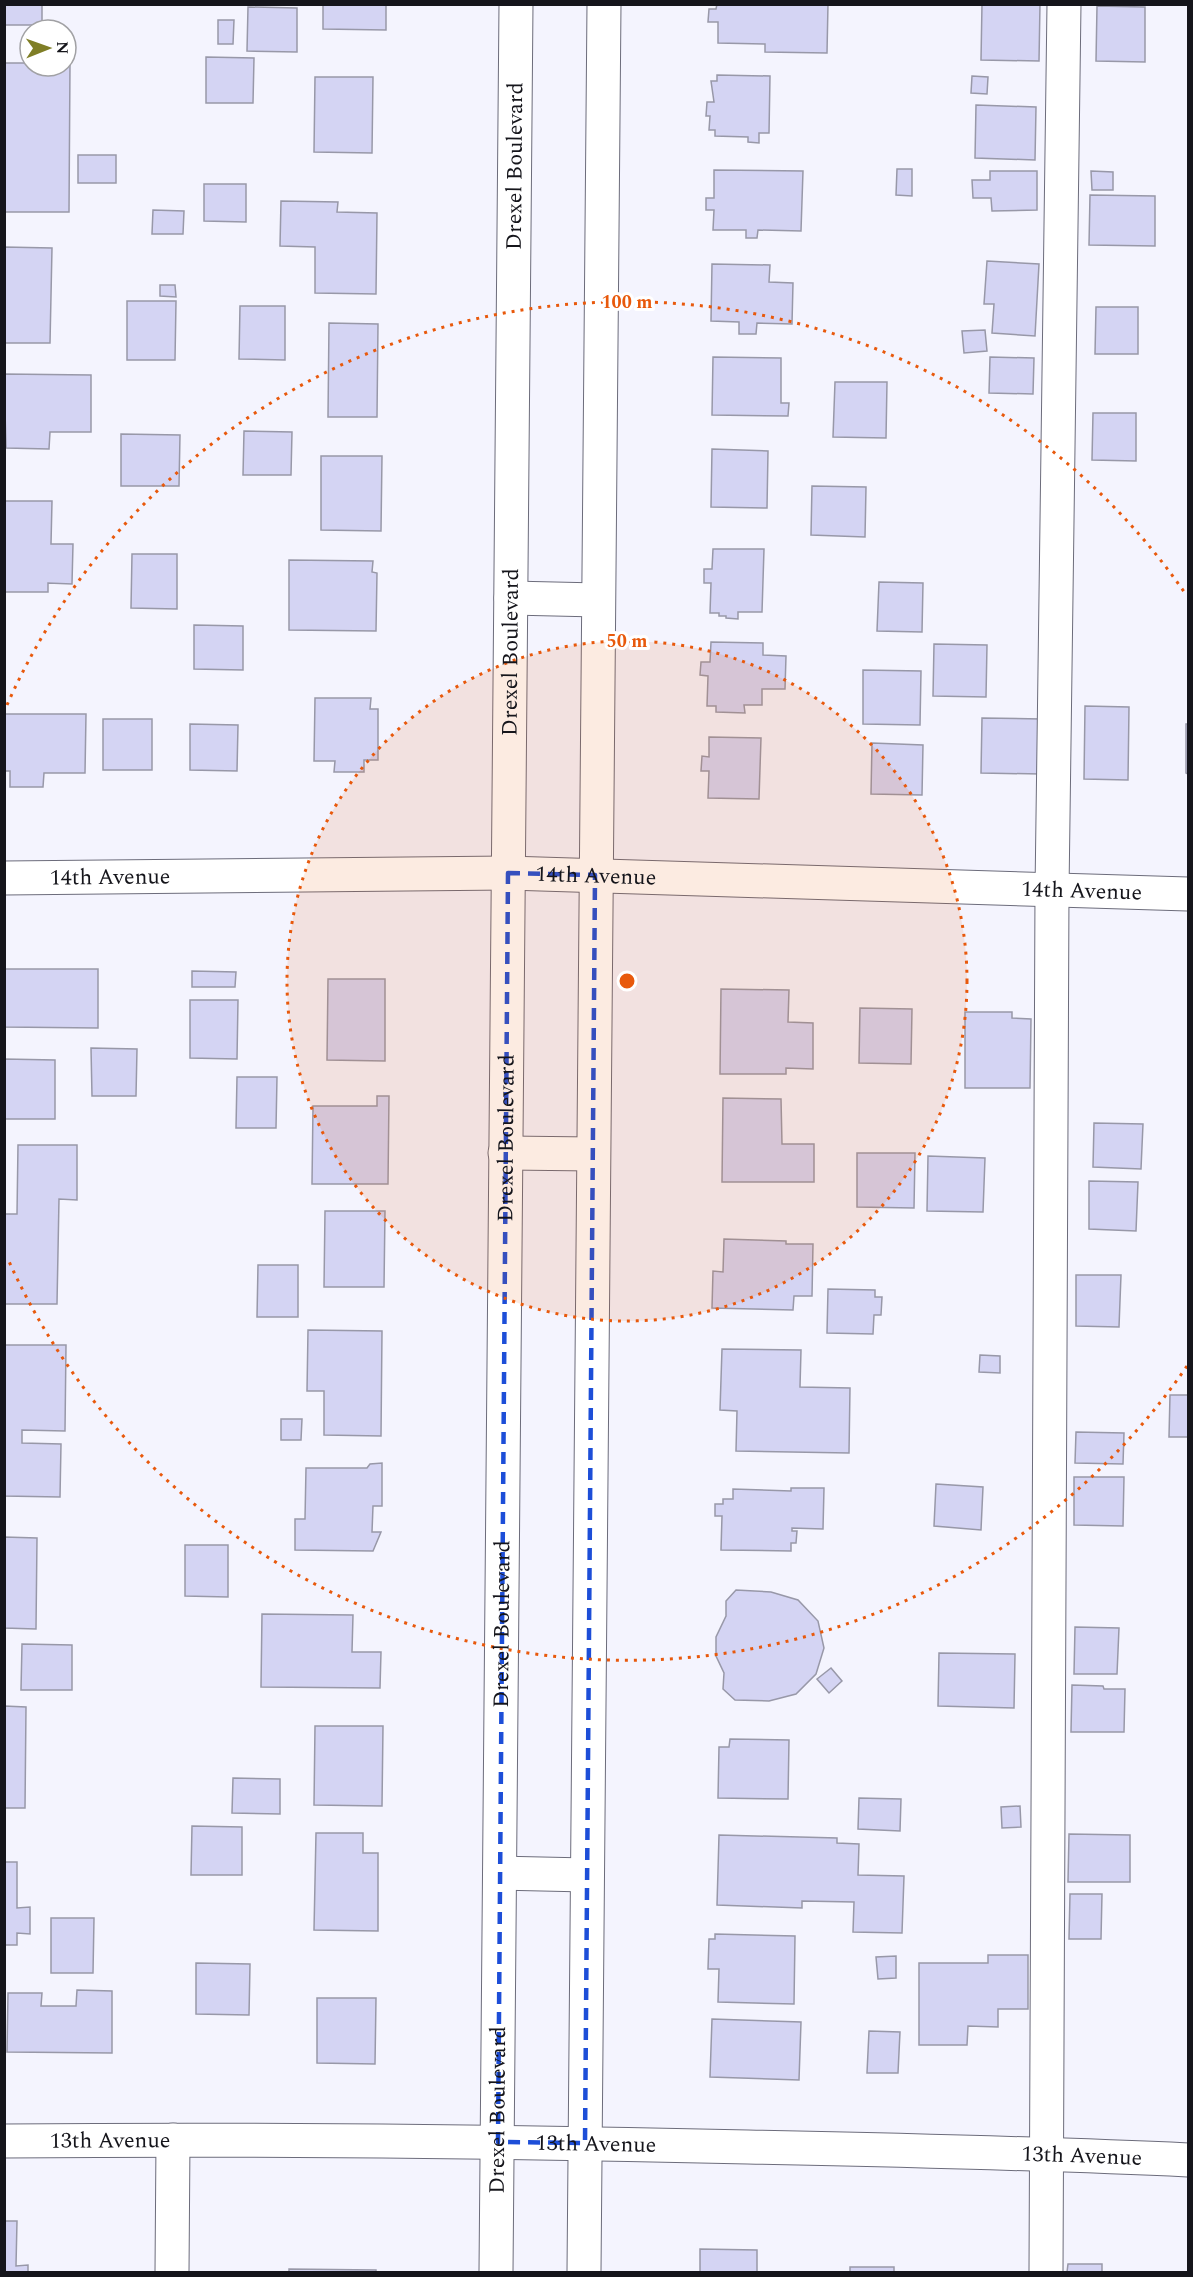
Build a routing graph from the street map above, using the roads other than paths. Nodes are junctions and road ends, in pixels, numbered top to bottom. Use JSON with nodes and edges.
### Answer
{"nodes":[{"id":1,"x":516,"y":4,"type":"edge"},
{"id":2,"x":604,"y":4,"type":"edge"},
{"id":3,"x":1064,"y":4,"type":"edge"},
{"id":4,"x":511,"y":598,"type":"junction"},
{"id":5,"x":598,"y":600,"type":"junction"},
{"id":6,"x":508,"y":873,"type":"junction"},
{"id":7,"x":595,"y":875,"type":"junction"},
{"id":8,"x":4,"y":878,"type":"edge"},
{"id":9,"x":1052,"y":891,"type":"junction"},
{"id":10,"x":1188,"y":894,"type":"edge"},
{"id":11,"x":505,"y":1153,"type":"junction"},
{"id":12,"x":593,"y":1154,"type":"junction"},
{"id":13,"x":500,"y":1873,"type":"junction"},
{"id":14,"x":587,"y":1875,"type":"junction"},
{"id":15,"x":173,"y":2140,"type":"junction"},
{"id":16,"x":4,"y":2141,"type":"edge"},
{"id":17,"x":498,"y":2142,"type":"junction"},
{"id":18,"x":585,"y":2143,"type":"junction"},
{"id":19,"x":1047,"y":2153,"type":"junction"},
{"id":20,"x":1188,"y":2160,"type":"edge"},
{"id":21,"x":172,"y":2272,"type":"edge"},
{"id":22,"x":496,"y":2272,"type":"edge"},
{"id":23,"x":584,"y":2272,"type":"edge"},
{"id":24,"x":1046,"y":2272,"type":"edge"}],
"edges":[{"from":1,"to":4,"type":"street","name":"Drexel Boulevard"},
{"from":2,"to":5,"type":"street"},
{"from":3,"to":9,"type":"street"},
{"from":4,"to":5,"type":"street"},
{"from":4,"to":6,"type":"street","name":"Drexel Boulevard"},
{"from":5,"to":7,"type":"street"},
{"from":6,"to":7,"type":"street","name":"14th Avenue"},
{"from":6,"to":8,"type":"street","name":"14th Avenue"},
{"from":6,"to":11,"type":"street","name":"Drexel Boulevard"},
{"from":7,"to":9,"type":"street","name":"14th Avenue"},
{"from":7,"to":12,"type":"street"},
{"from":9,"to":10,"type":"street","name":"14th Avenue"},
{"from":9,"to":19,"type":"street"},
{"from":11,"to":12,"type":"street"},
{"from":11,"to":13,"type":"street","name":"Drexel Boulevard"},
{"from":12,"to":14,"type":"street"},
{"from":13,"to":14,"type":"street"},
{"from":13,"to":17,"type":"street","name":"Drexel Boulevard"},
{"from":14,"to":18,"type":"street"},
{"from":15,"to":16,"type":"street","name":"13th Avenue"},
{"from":15,"to":17,"type":"street","name":"13th Avenue"},
{"from":15,"to":21,"type":"street"},
{"from":17,"to":18,"type":"street","name":"13th Avenue"},
{"from":17,"to":22,"type":"street","name":"Drexel Boulevard"},
{"from":18,"to":19,"type":"street","name":"13th Avenue"},
{"from":18,"to":23,"type":"street"},
{"from":19,"to":20,"type":"street","name":"13th Avenue"},
{"from":19,"to":24,"type":"street"}]}
